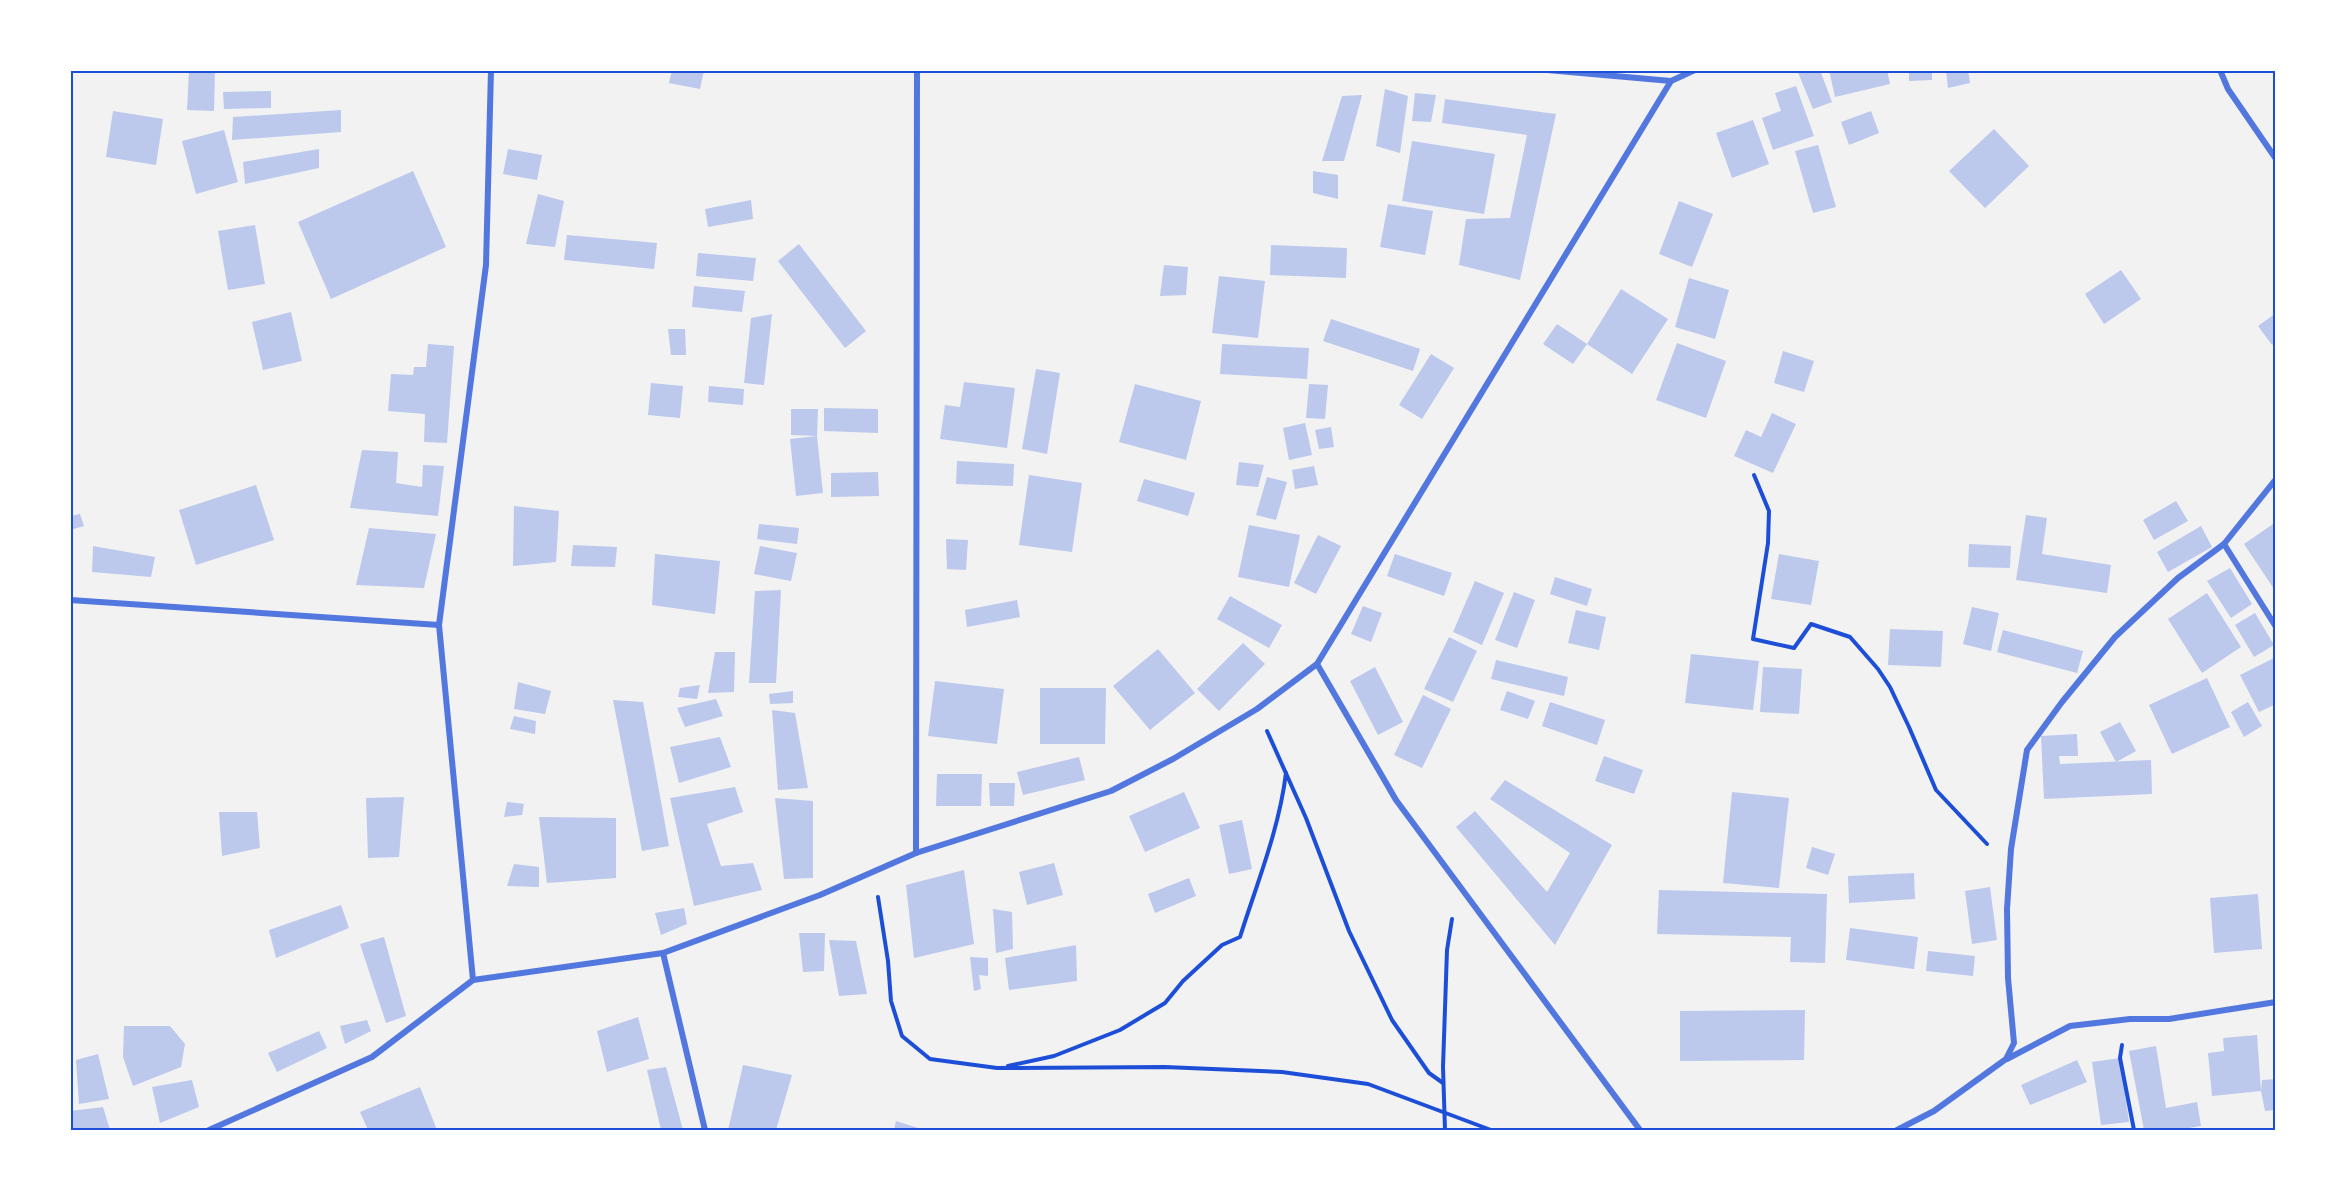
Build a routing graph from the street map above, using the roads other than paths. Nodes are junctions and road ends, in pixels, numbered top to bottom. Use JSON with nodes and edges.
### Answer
{"nodes":[{"id":1,"x":491,"y":70,"type":"edge"},
{"id":2,"x":917,"y":70,"type":"edge"},
{"id":3,"x":1547,"y":70,"type":"edge"},
{"id":4,"x":1695,"y":70,"type":"edge"},
{"id":5,"x":2220,"y":70,"type":"edge"},
{"id":6,"x":1671,"y":81,"type":"junction"},
{"id":7,"x":2276,"y":159,"type":"edge"},
{"id":8,"x":2276,"y":479,"type":"edge"},
{"id":9,"x":2224,"y":544,"type":"junction"},
{"id":10,"x":70,"y":600,"type":"edge"},
{"id":11,"x":439,"y":626,"type":"junction"},
{"id":12,"x":2276,"y":627,"type":"edge"},
{"id":13,"x":1317,"y":664,"type":"junction"},
{"id":14,"x":916,"y":852,"type":"junction"},
{"id":15,"x":663,"y":953,"type":"junction"},
{"id":16,"x":472,"y":980,"type":"junction"},
{"id":17,"x":2276,"y":1002,"type":"edge"},
{"id":18,"x":2006,"y":1059,"type":"junction"},
{"id":19,"x":209,"y":1131,"type":"edge"},
{"id":20,"x":705,"y":1131,"type":"edge"},
{"id":21,"x":1640,"y":1131,"type":"edge"},
{"id":22,"x":1897,"y":1131,"type":"edge"}],
"edges":[{"from":1,"to":11,"type":"street"},
{"from":2,"to":14,"type":"street"},
{"from":3,"to":6,"type":"street"},
{"from":4,"to":6,"type":"street"},
{"from":5,"to":7,"type":"street"},
{"from":6,"to":13,"type":"street"},
{"from":8,"to":9,"type":"street"},
{"from":9,"to":12,"type":"street"},
{"from":9,"to":18,"type":"street"},
{"from":10,"to":11,"type":"street"},
{"from":11,"to":16,"type":"street"},
{"from":13,"to":14,"type":"street"},
{"from":13,"to":21,"type":"street"},
{"from":14,"to":15,"type":"street"},
{"from":15,"to":16,"type":"street"},
{"from":15,"to":20,"type":"street"},
{"from":16,"to":19,"type":"street"},
{"from":17,"to":18,"type":"street"},
{"from":18,"to":22,"type":"street"}]}
